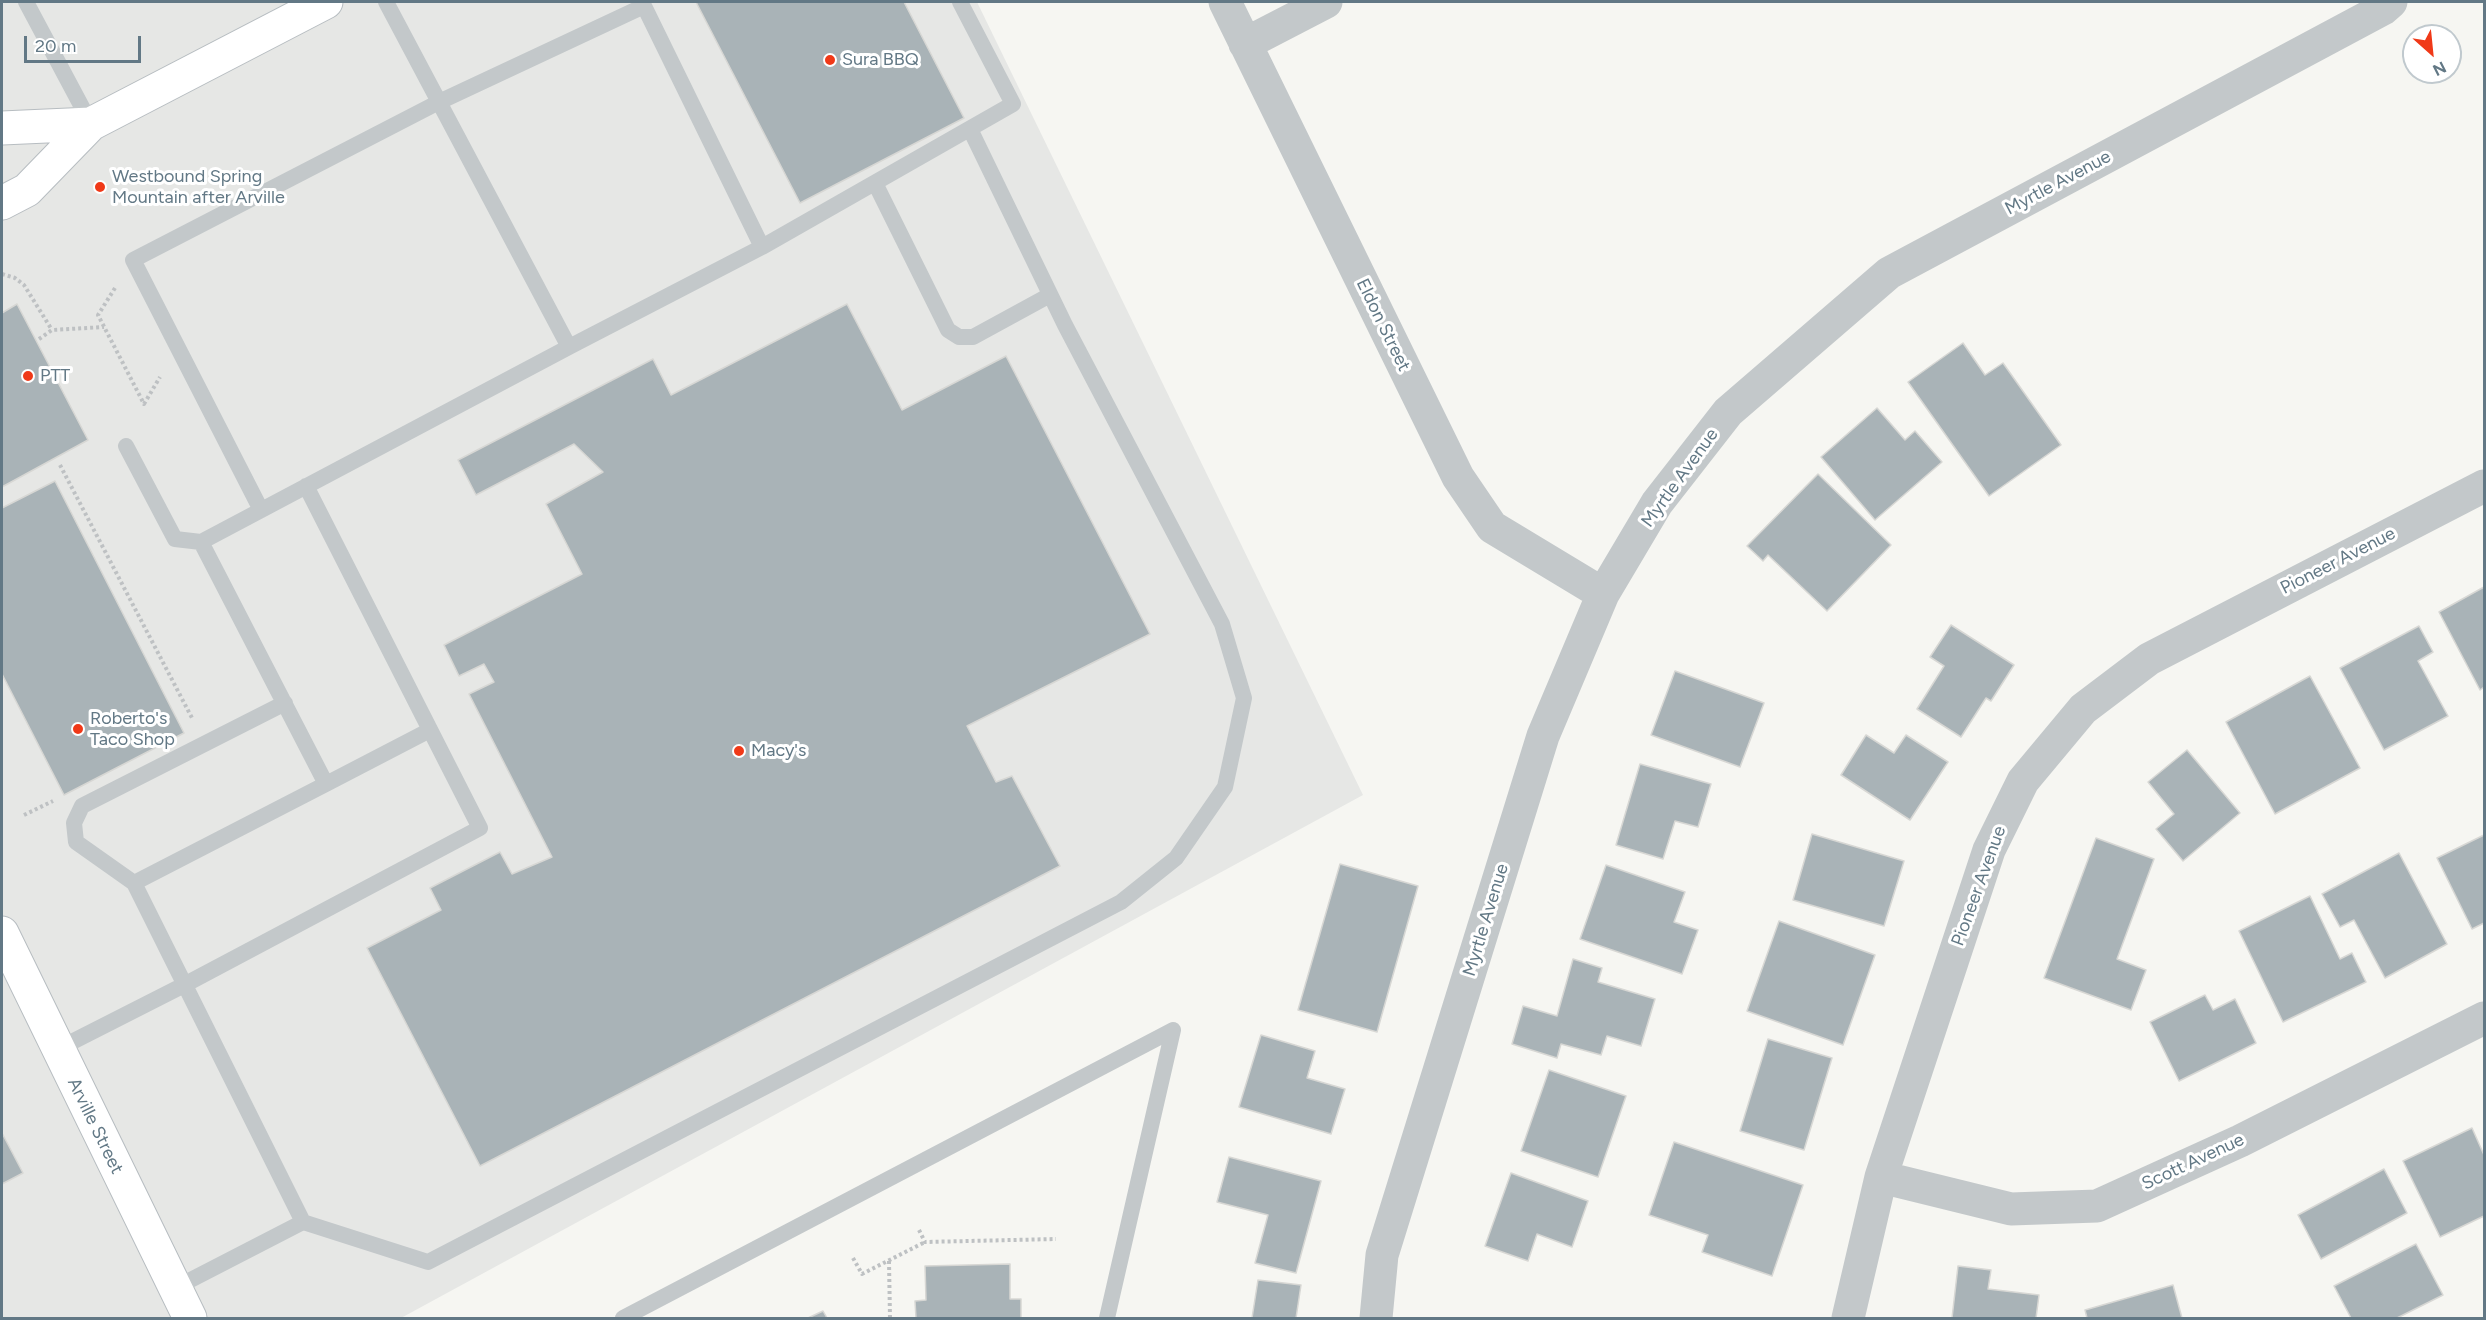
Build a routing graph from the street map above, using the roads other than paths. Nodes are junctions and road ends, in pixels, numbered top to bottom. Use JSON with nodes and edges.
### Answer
{"nodes":[{"id":1,"x":26,"y":2,"type":"edge"},
{"id":2,"x":326,"y":2,"type":"edge"},
{"id":3,"x":386,"y":2,"type":"edge"},
{"id":4,"x":960,"y":2,"type":"edge"},
{"id":5,"x":1225,"y":2,"type":"edge"},
{"id":6,"x":1326,"y":2,"type":"edge"},
{"id":7,"x":2391,"y":2,"type":"edge"},
{"id":8,"x":1245,"y":44,"type":"junction"},
{"id":9,"x":439,"y":102,"type":"junction"},
{"id":10,"x":91,"y":123,"type":"junction"},
{"id":11,"x":2,"y":128,"type":"edge"},
{"id":12,"x":970,"y":129,"type":"junction"},
{"id":13,"x":875,"y":183,"type":"junction"},
{"id":14,"x":2,"y":203,"type":"edge"},
{"id":15,"x":762,"y":247,"type":"junction"},
{"id":16,"x":1050,"y":295,"type":"junction"},
{"id":17,"x":569,"y":347,"type":"junction"},
{"id":18,"x":126,"y":446,"type":"dead end"},
{"id":19,"x":306,"y":486,"type":"junction"},
{"id":20,"x":2484,"y":486,"type":"edge"},
{"id":21,"x":261,"y":510,"type":"junction"},
{"id":22,"x":201,"y":542,"type":"junction"},
{"id":23,"x":1604,"y":594,"type":"junction"},
{"id":24,"x":285,"y":703,"type":"junction"},
{"id":25,"x":430,"y":730,"type":"junction"},
{"id":26,"x":326,"y":784,"type":"junction"},
{"id":27,"x":134,"y":883,"type":"junction"},
{"id":28,"x":2,"y":933,"type":"edge"},
{"id":29,"x":184,"y":985,"type":"junction"},
{"id":30,"x":2484,"y":1018,"type":"edge"},
{"id":31,"x":58,"y":1048,"type":"junction"},
{"id":32,"x":1881,"y":1177,"type":"junction"},
{"id":33,"x":303,"y":1221,"type":"junction"},
{"id":34,"x":175,"y":1288,"type":"junction"},
{"id":35,"x":190,"y":1318,"type":"edge"},
{"id":36,"x":623,"y":1318,"type":"edge"},
{"id":37,"x":1107,"y":1318,"type":"edge"},
{"id":38,"x":1376,"y":1318,"type":"edge"},
{"id":39,"x":1848,"y":1318,"type":"edge"}],
"edges":[{"from":1,"to":10,"type":"lane"},
{"from":2,"to":10,"type":"main road"},
{"from":3,"to":9,"type":"lane"},
{"from":4,"to":12,"type":"lane"},
{"from":5,"to":8,"type":"street","name":"Eldon Street"},
{"from":6,"to":8,"type":"street"},
{"from":7,"to":23,"type":"street","name":"Myrtle Avenue"},
{"from":8,"to":23,"type":"street","name":"Eldon Street"},
{"from":9,"to":15,"type":"lane"},
{"from":9,"to":17,"type":"lane"},
{"from":9,"to":21,"type":"lane"},
{"from":10,"to":11,"type":"main road"},
{"from":10,"to":14,"type":"main road"},
{"from":12,"to":13,"type":"lane"},
{"from":12,"to":16,"type":"lane"},
{"from":13,"to":15,"type":"lane"},
{"from":13,"to":16,"type":"lane"},
{"from":15,"to":17,"type":"lane"},
{"from":16,"to":33,"type":"lane"},
{"from":17,"to":19,"type":"lane"},
{"from":18,"to":22,"type":"lane"},
{"from":19,"to":21,"type":"lane"},
{"from":19,"to":25,"type":"lane"},
{"from":20,"to":32,"type":"street","name":"Pioneer Avenue"},
{"from":21,"to":22,"type":"lane"},
{"from":22,"to":24,"type":"lane"},
{"from":23,"to":38,"type":"street","name":"Myrtle Avenue"},
{"from":24,"to":26,"type":"lane"},
{"from":24,"to":27,"type":"lane"},
{"from":25,"to":26,"type":"lane"},
{"from":25,"to":29,"type":"lane"},
{"from":26,"to":27,"type":"lane"},
{"from":27,"to":29,"type":"lane"},
{"from":28,"to":31,"type":"main road","name":"Arville Street"},
{"from":29,"to":31,"type":"lane"},
{"from":29,"to":33,"type":"lane"},
{"from":30,"to":32,"type":"street","name":"Scott Avenue"},
{"from":31,"to":34,"type":"main road","name":"Arville Street"},
{"from":32,"to":39,"type":"street","name":"Pioneer Avenue"},
{"from":33,"to":34,"type":"lane"},
{"from":34,"to":35,"type":"main road","name":"Arville Street"},
{"from":36,"to":37,"type":"lane"}]}
